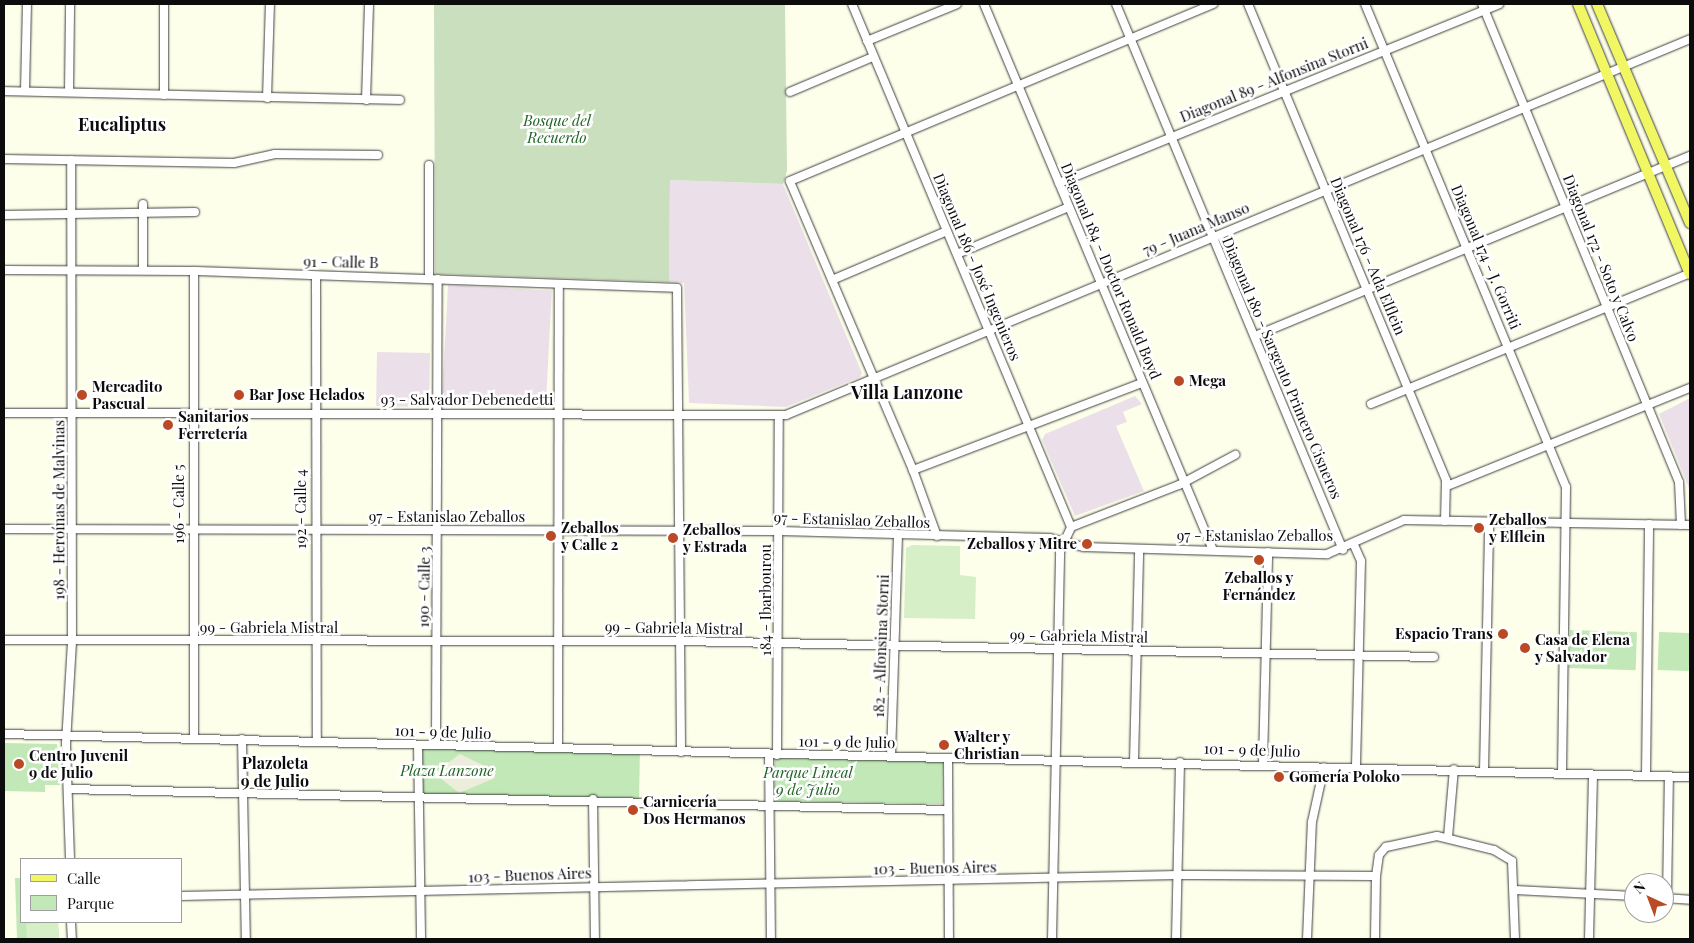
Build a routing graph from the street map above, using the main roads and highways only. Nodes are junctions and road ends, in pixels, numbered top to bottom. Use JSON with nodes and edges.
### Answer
{"nodes":[{"id":1,"x":1578,"y":4,"type":"edge"},
{"id":2,"x":1597,"y":4,"type":"edge"},
{"id":3,"x":1690,"y":223,"type":"edge"},
{"id":4,"x":1690,"y":273,"type":"edge"}],
"edges":[{"from":1,"to":4,"type":"main road"},
{"from":2,"to":3,"type":"main road"}]}
